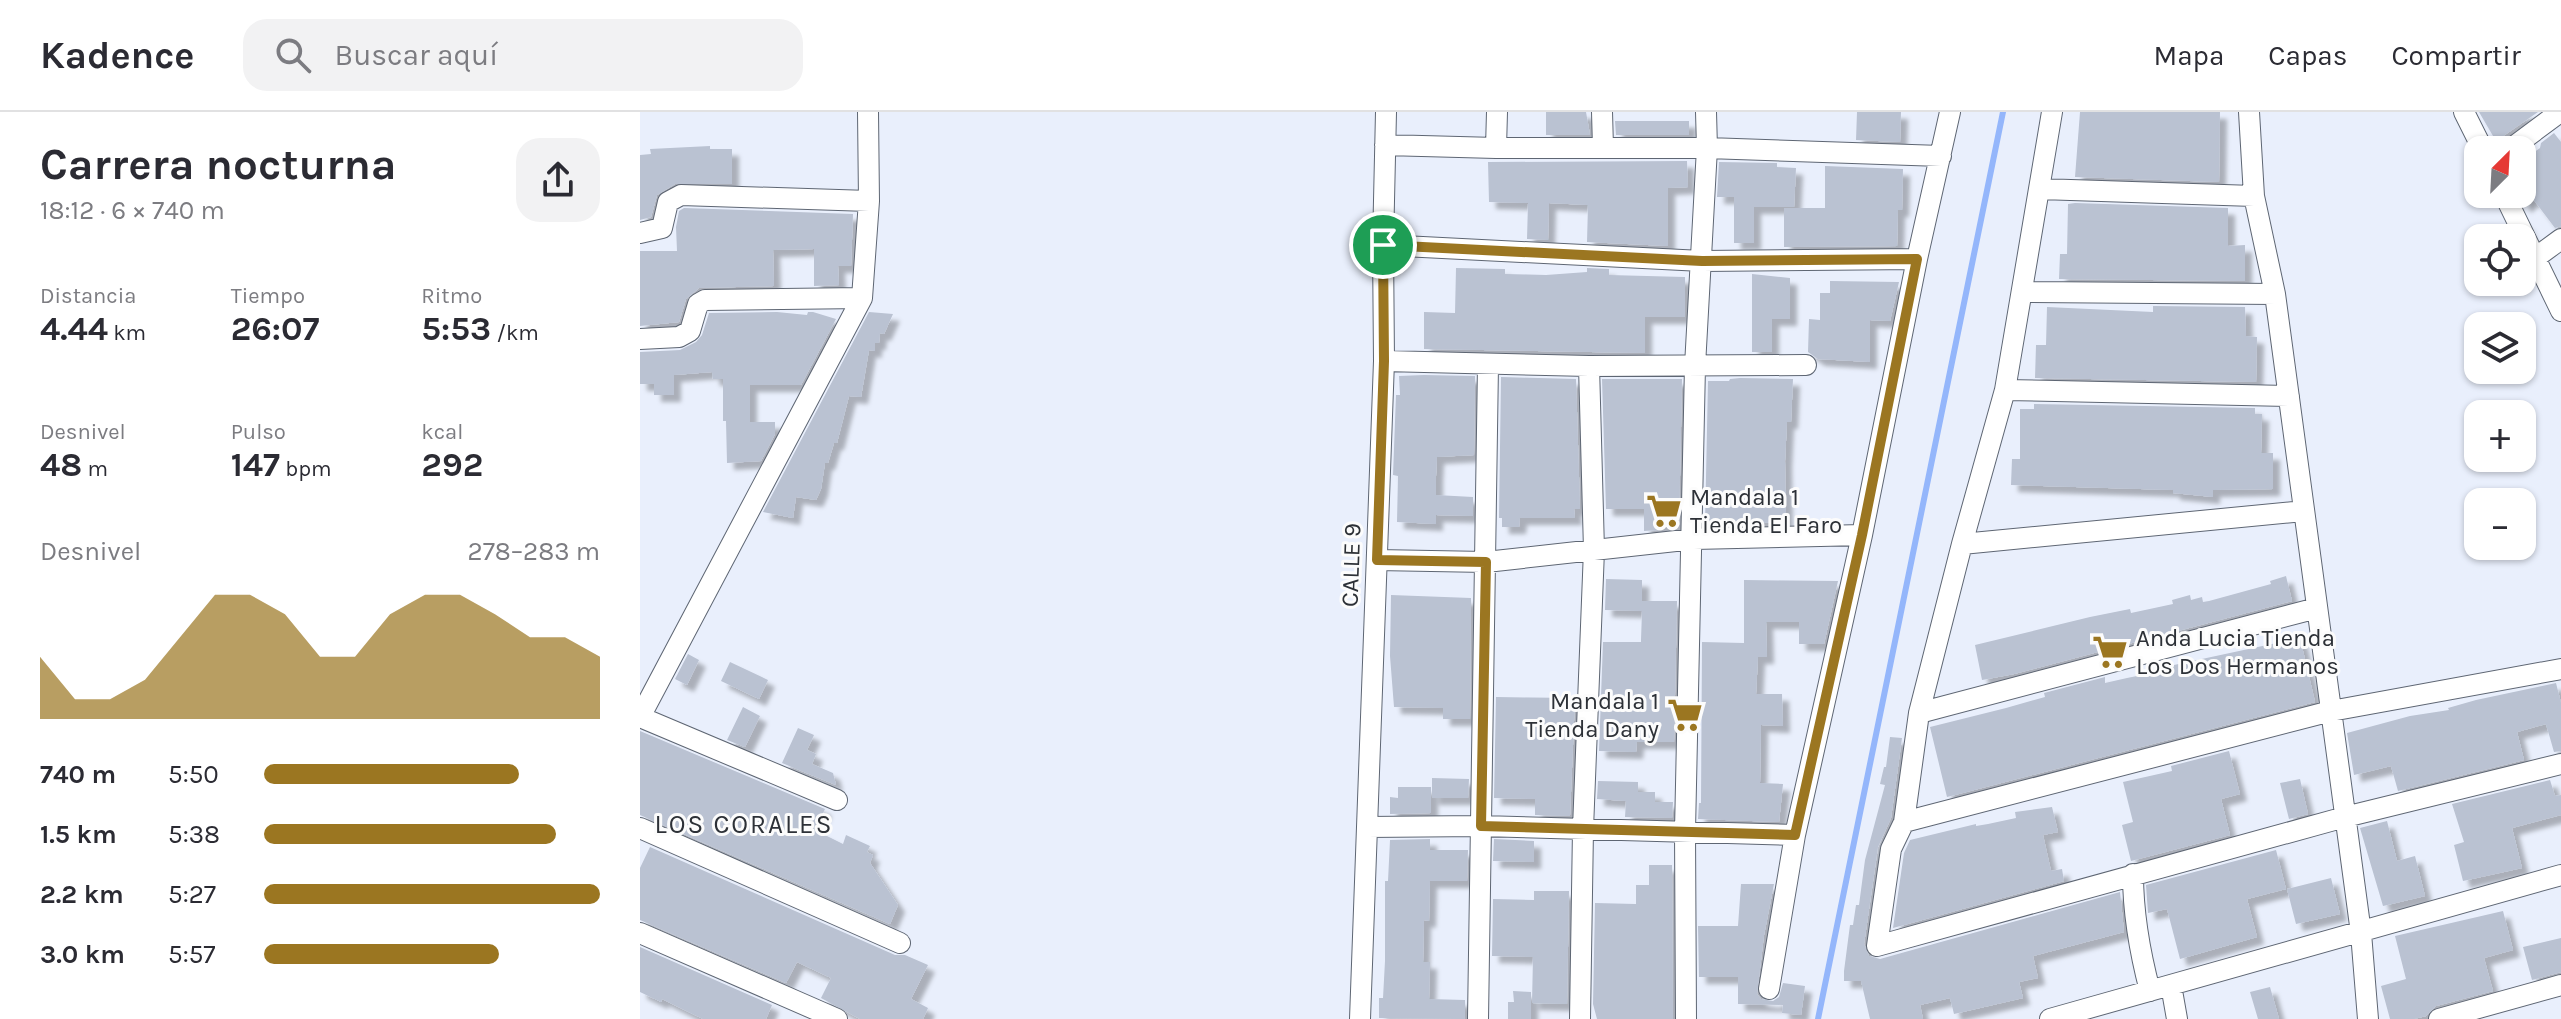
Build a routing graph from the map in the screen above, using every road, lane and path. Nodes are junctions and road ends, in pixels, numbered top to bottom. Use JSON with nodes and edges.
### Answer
{"nodes":[{"id":1,"x":868,"y":112,"type":"edge"},
{"id":2,"x":1386,"y":112,"type":"edge"},
{"id":3,"x":1497,"y":112,"type":"edge"},
{"id":4,"x":1602,"y":112,"type":"edge"},
{"id":5,"x":1706,"y":112,"type":"edge"},
{"id":6,"x":1950,"y":112,"type":"edge"},
{"id":7,"x":2052,"y":112,"type":"edge"},
{"id":8,"x":2249,"y":112,"type":"edge"},
{"id":9,"x":2464,"y":112,"type":"edge"},
{"id":10,"x":2560,"y":112,"type":"edge"},
{"id":11,"x":2476,"y":136,"type":"edge"},
{"id":12,"x":2528,"y":136,"type":"edge"},
{"id":13,"x":1385,"y":145,"type":"junction"},
{"id":14,"x":1603,"y":147,"type":"junction"},
{"id":15,"x":1496,"y":148,"type":"junction"},
{"id":16,"x":1707,"y":148,"type":"junction"},
{"id":17,"x":1941,"y":156,"type":"junction"},
{"id":18,"x":2040,"y":189,"type":"junction"},
{"id":19,"x":2254,"y":196,"type":"junction"},
{"id":20,"x":869,"y":201,"type":"junction"},
{"id":21,"x":640,"y":233,"type":"edge"},
{"id":22,"x":2561,"y":239,"type":"edge"},
{"id":23,"x":1383,"y":245,"type":"junction"},
{"id":24,"x":2536,"y":257,"type":"edge"},
{"id":25,"x":1917,"y":259,"type":"junction"},
{"id":26,"x":2536,"y":260,"type":"edge"},
{"id":27,"x":1702,"y":261,"type":"junction"},
{"id":28,"x":2022,"y":292,"type":"junction"},
{"id":29,"x":2275,"y":294,"type":"junction"},
{"id":30,"x":862,"y":298,"type":"junction"},
{"id":31,"x":2561,"y":311,"type":"edge"},
{"id":32,"x":640,"y":339,"type":"edge"},
{"id":33,"x":1384,"y":361,"type":"junction"},
{"id":34,"x":1488,"y":365,"type":"junction"},
{"id":35,"x":1806,"y":365,"type":"dead end"},
{"id":36,"x":1589,"y":366,"type":"junction"},
{"id":37,"x":1695,"y":366,"type":"junction"},
{"id":38,"x":2005,"y":390,"type":"junction"},
{"id":39,"x":2289,"y":396,"type":"junction"},
{"id":40,"x":2304,"y":511,"type":"junction"},
{"id":41,"x":1862,"y":535,"type":"junction"},
{"id":42,"x":1694,"y":539,"type":"junction"},
{"id":43,"x":1962,"y":544,"type":"junction"},
{"id":44,"x":1594,"y":550,"type":"junction"},
{"id":45,"x":1377,"y":560,"type":"junction"},
{"id":46,"x":1486,"y":562,"type":"junction"},
{"id":47,"x":2317,"y":608,"type":"junction"},
{"id":48,"x":2561,"y":669,"type":"edge"},
{"id":49,"x":2331,"y":711,"type":"junction"},
{"id":50,"x":1919,"y":713,"type":"junction"},
{"id":51,"x":640,"y":717,"type":"edge"},
{"id":52,"x":2561,"y":764,"type":"edge"},
{"id":53,"x":837,"y":800,"type":"dead end"},
{"id":54,"x":2345,"y":817,"type":"junction"},
{"id":55,"x":1904,"y":822,"type":"junction"},
{"id":56,"x":1481,"y":826,"type":"junction"},
{"id":57,"x":1367,"y":827,"type":"junction"},
{"id":58,"x":640,"y":828,"type":"edge"},
{"id":59,"x":1583,"y":829,"type":"junction"},
{"id":60,"x":1685,"y":831,"type":"junction"},
{"id":61,"x":1795,"y":835,"type":"junction"},
{"id":62,"x":2133,"y":874,"type":"junction"},
{"id":63,"x":2561,"y":875,"type":"edge"},
{"id":64,"x":640,"y":933,"type":"edge"},
{"id":65,"x":2361,"y":933,"type":"junction"},
{"id":66,"x":900,"y":943,"type":"dead end"},
{"id":67,"x":2171,"y":985,"type":"junction"},
{"id":68,"x":2561,"y":985,"type":"edge"},
{"id":69,"x":1769,"y":989,"type":"dead end"},
{"id":70,"x":2150,"y":991,"type":"junction"},
{"id":71,"x":837,"y":1019,"type":"edge"},
{"id":72,"x":1360,"y":1019,"type":"edge"},
{"id":73,"x":1478,"y":1019,"type":"edge"},
{"id":74,"x":1580,"y":1019,"type":"edge"},
{"id":75,"x":1686,"y":1019,"type":"edge"},
{"id":76,"x":2050,"y":1019,"type":"edge"},
{"id":77,"x":2177,"y":1019,"type":"edge"},
{"id":78,"x":2368,"y":1019,"type":"edge"},
{"id":79,"x":2439,"y":1019,"type":"edge"}],
"edges":[{"from":1,"to":20,"type":"street"},
{"from":2,"to":13,"type":"street","name":"CALLE 9"},
{"from":3,"to":15,"type":"street"},
{"from":4,"to":14,"type":"street"},
{"from":5,"to":16,"type":"street"},
{"from":6,"to":17,"type":"street"},
{"from":7,"to":18,"type":"street"},
{"from":8,"to":19,"type":"street"},
{"from":9,"to":11,"type":"street"},
{"from":10,"to":12,"type":"street"},
{"from":13,"to":15,"type":"street"},
{"from":13,"to":23,"type":"street","name":"CALLE 9"},
{"from":14,"to":15,"type":"street"},
{"from":14,"to":16,"type":"street"},
{"from":16,"to":17,"type":"street"},
{"from":16,"to":27,"type":"street"},
{"from":17,"to":25,"type":"street"},
{"from":18,"to":19,"type":"street"},
{"from":18,"to":28,"type":"street"},
{"from":19,"to":29,"type":"street"},
{"from":20,"to":21,"type":"street"},
{"from":20,"to":30,"type":"street"},
{"from":22,"to":24,"type":"street"},
{"from":23,"to":27,"type":"street"},
{"from":23,"to":33,"type":"street","name":"CALLE 9"},
{"from":25,"to":27,"type":"street"},
{"from":25,"to":41,"type":"street"},
{"from":26,"to":31,"type":"street"},
{"from":27,"to":37,"type":"street"},
{"from":28,"to":29,"type":"street"},
{"from":28,"to":38,"type":"street"},
{"from":29,"to":39,"type":"street"},
{"from":30,"to":32,"type":"street"},
{"from":30,"to":51,"type":"street"},
{"from":33,"to":34,"type":"street"},
{"from":33,"to":45,"type":"street","name":"CALLE 9"},
{"from":34,"to":36,"type":"street"},
{"from":34,"to":46,"type":"street"},
{"from":35,"to":37,"type":"street"},
{"from":36,"to":37,"type":"street"},
{"from":36,"to":44,"type":"street"},
{"from":37,"to":42,"type":"street"},
{"from":38,"to":39,"type":"street"},
{"from":38,"to":43,"type":"street"},
{"from":39,"to":40,"type":"street"},
{"from":40,"to":43,"type":"street"},
{"from":40,"to":47,"type":"street"},
{"from":41,"to":42,"type":"street"},
{"from":41,"to":61,"type":"street"},
{"from":42,"to":44,"type":"street"},
{"from":42,"to":60,"type":"street"},
{"from":43,"to":50,"type":"street"},
{"from":44,"to":46,"type":"street"},
{"from":44,"to":59,"type":"street"},
{"from":45,"to":46,"type":"street"},
{"from":45,"to":57,"type":"street","name":"CALLE 9"},
{"from":46,"to":56,"type":"street"},
{"from":47,"to":49,"type":"street"},
{"from":47,"to":50,"type":"street"},
{"from":48,"to":49,"type":"street"},
{"from":49,"to":54,"type":"street"},
{"from":49,"to":55,"type":"street"},
{"from":50,"to":55,"type":"street"},
{"from":51,"to":53,"type":"street"},
{"from":52,"to":54,"type":"street"},
{"from":54,"to":62,"type":"street"},
{"from":54,"to":65,"type":"street"},
{"from":55,"to":62,"type":"street"},
{"from":56,"to":57,"type":"street"},
{"from":56,"to":59,"type":"street"},
{"from":56,"to":73,"type":"street"},
{"from":57,"to":72,"type":"street","name":"CALLE 9"},
{"from":58,"to":66,"type":"street"},
{"from":59,"to":60,"type":"street"},
{"from":59,"to":74,"type":"street"},
{"from":60,"to":61,"type":"street"},
{"from":60,"to":75,"type":"street"},
{"from":61,"to":69,"type":"street"},
{"from":62,"to":70,"type":"street"},
{"from":63,"to":65,"type":"street"},
{"from":64,"to":71,"type":"street"},
{"from":65,"to":67,"type":"street"},
{"from":65,"to":78,"type":"street"},
{"from":67,"to":70,"type":"street"},
{"from":67,"to":77,"type":"street"},
{"from":68,"to":79,"type":"street"},
{"from":70,"to":76,"type":"street"}]}
